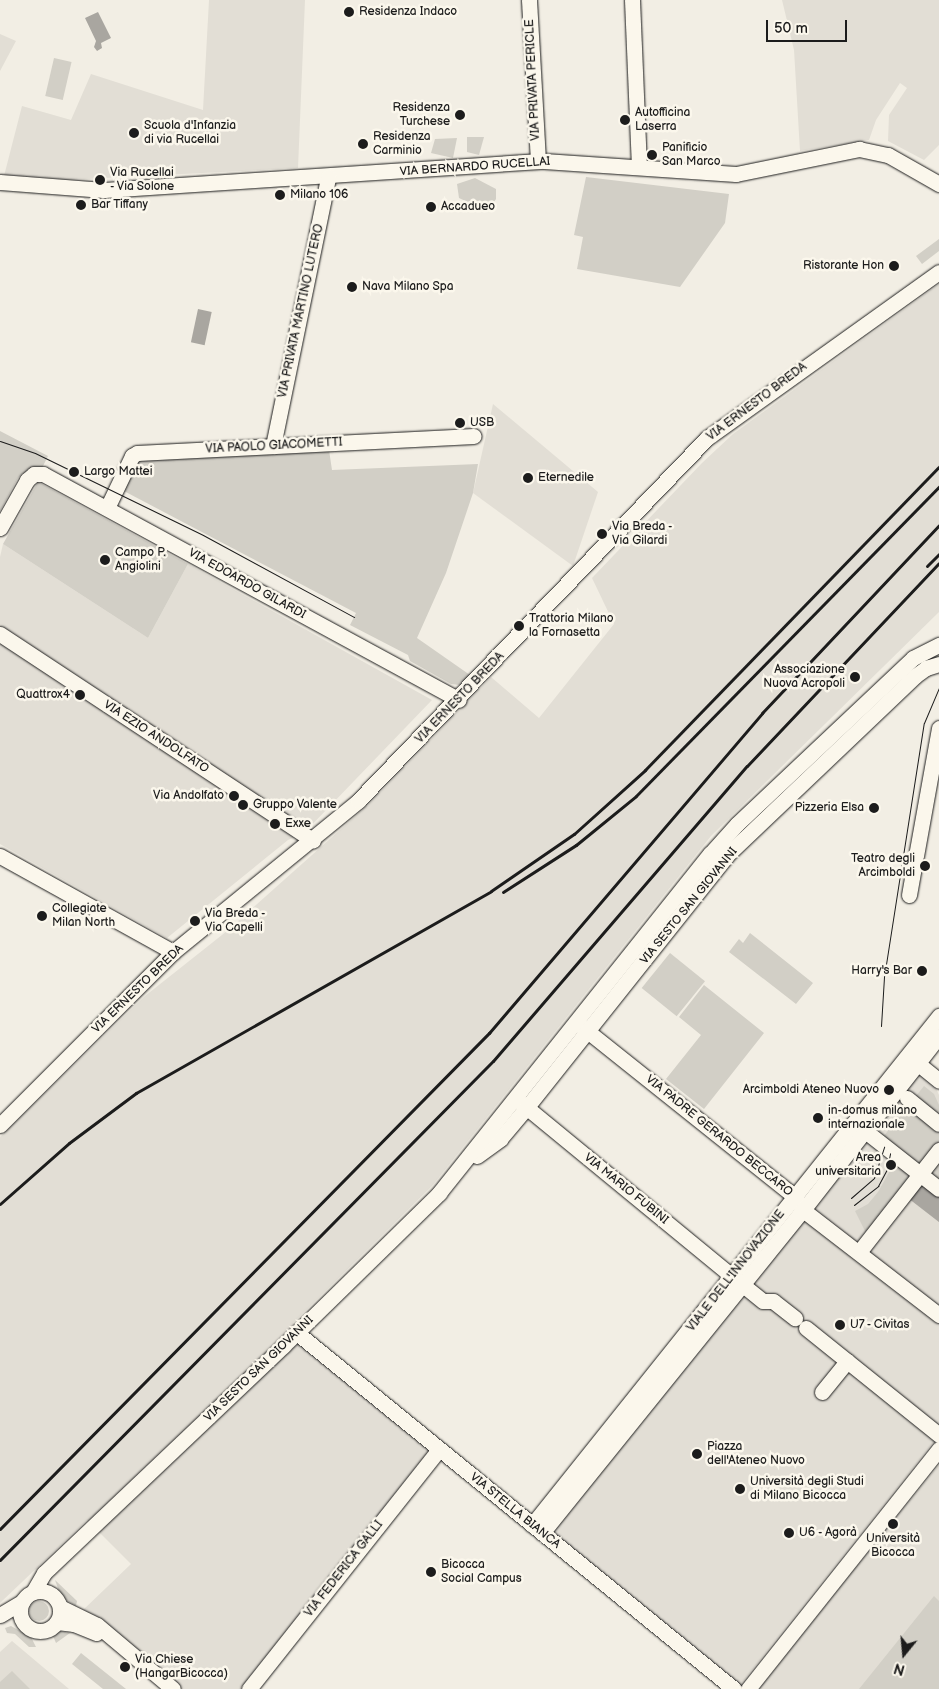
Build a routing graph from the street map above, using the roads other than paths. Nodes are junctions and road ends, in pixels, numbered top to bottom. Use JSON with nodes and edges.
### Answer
{"nodes":[{"id":1,"x":529,"y":0,"type":"edge"},
{"id":2,"x":632,"y":0,"type":"edge"},
{"id":3,"x":538,"y":161,"type":"junction"},
{"id":4,"x":640,"y":166,"type":"junction"},
{"id":5,"x":328,"y":177,"type":"junction"},
{"id":6,"x":939,"y":184,"type":"edge"},
{"id":7,"x":1,"y":187,"type":"edge"},
{"id":8,"x":939,"y":262,"type":"edge"},
{"id":9,"x":939,"y":272,"type":"edge"},
{"id":10,"x":926,"y":282,"type":"junction"},
{"id":11,"x":474,"y":436,"type":"dead end"},
{"id":12,"x":273,"y":446,"type":"junction"},
{"id":13,"x":107,"y":508,"type":"junction"},
{"id":14,"x":0,"y":528,"type":"edge"},
{"id":15,"x":0,"y":634,"type":"edge"},
{"id":16,"x":939,"y":645,"type":"edge"},
{"id":17,"x":939,"y":664,"type":"edge"},
{"id":18,"x":458,"y":700,"type":"junction"},
{"id":19,"x":939,"y":728,"type":"edge"},
{"id":20,"x":313,"y":840,"type":"junction"},
{"id":21,"x":0,"y":856,"type":"edge"},
{"id":22,"x":909,"y":895,"type":"dead end"},
{"id":23,"x":173,"y":952,"type":"junction"},
{"id":24,"x":939,"y":1016,"type":"edge"},
{"id":25,"x":576,"y":1022,"type":"junction"},
{"id":26,"x":589,"y":1032,"type":"junction"},
{"id":27,"x":939,"y":1036,"type":"edge"},
{"id":28,"x":912,"y":1059,"type":"junction"},
{"id":29,"x":939,"y":1081,"type":"edge"},
{"id":30,"x":525,"y":1088,"type":"junction"},
{"id":31,"x":907,"y":1098,"type":"dead end"},
{"id":32,"x":526,"y":1108,"type":"junction"},
{"id":33,"x":939,"y":1124,"type":"edge"},
{"id":34,"x":0,"y":1125,"type":"edge"},
{"id":35,"x":864,"y":1130,"type":"junction"},
{"id":36,"x":939,"y":1150,"type":"edge"},
{"id":37,"x":459,"y":1169,"type":"junction"},
{"id":38,"x":920,"y":1174,"type":"junction"},
{"id":39,"x":939,"y":1189,"type":"edge"},
{"id":40,"x":799,"y":1204,"type":"junction"},
{"id":41,"x":858,"y":1252,"type":"junction"},
{"id":42,"x":738,"y":1281,"type":"junction"},
{"id":43,"x":939,"y":1315,"type":"edge"},
{"id":44,"x":297,"y":1333,"type":"junction"},
{"id":45,"x":847,"y":1361,"type":"junction"},
{"id":46,"x":822,"y":1392,"type":"dead end"},
{"id":47,"x":939,"y":1435,"type":"edge"},
{"id":48,"x":439,"y":1449,"type":"junction"},
{"id":49,"x":939,"y":1449,"type":"edge"},
{"id":50,"x":537,"y":1529,"type":"junction"},
{"id":51,"x":55,"y":1566,"type":"junction"},
{"id":52,"x":27,"y":1597,"type":"junction"},
{"id":53,"x":56,"y":1608,"type":"junction"},
{"id":54,"x":0,"y":1615,"type":"edge"},
{"id":55,"x":23,"y":1622,"type":"junction"},
{"id":56,"x":0,"y":1624,"type":"edge"},
{"id":57,"x":173,"y":1689,"type":"edge"},
{"id":58,"x":249,"y":1689,"type":"edge"},
{"id":59,"x":734,"y":1689,"type":"edge"},
{"id":60,"x":748,"y":1689,"type":"edge"}],
"edges":[{"from":1,"to":3,"type":"street","name":"VIA PRIVATA PERICLE"},
{"from":2,"to":4,"type":"street"},
{"from":3,"to":4,"type":"street","name":"VIA BERNARDO RUCELLAI"},
{"from":3,"to":5,"type":"street","name":"VIA BERNARDO RUCELLAI"},
{"from":4,"to":6,"type":"street","name":"VIA BERNARDO RUCELLAI"},
{"from":5,"to":7,"type":"street","name":"VIA BERNARDO RUCELLAI"},
{"from":5,"to":12,"type":"street","name":"VIA PRIVATA MARTINO LUTERO"},
{"from":8,"to":10,"type":"street","name":"VIA ERNESTO BREDA"},
{"from":9,"to":10,"type":"street","name":"VIA ERNESTO BREDA"},
{"from":10,"to":18,"type":"street","name":"VIA ERNESTO BREDA"},
{"from":11,"to":12,"type":"street","name":"VIA PAOLO GIACOMETTI"},
{"from":12,"to":13,"type":"street","name":"VIA PAOLO GIACOMETTI"},
{"from":13,"to":14,"type":"street","name":"VIA EDOARDO GILARDI"},
{"from":13,"to":18,"type":"street","name":"VIA EDOARDO GILARDI"},
{"from":15,"to":20,"type":"street","name":"VIA EZIO ANDOLFATO"},
{"from":16,"to":25,"type":"street","name":"VIA SESTO SAN GIOVANNI"},
{"from":17,"to":26,"type":"street","name":"VIA SESTO SAN GIOVANNI"},
{"from":18,"to":20,"type":"street","name":"VIA ERNESTO BREDA"},
{"from":19,"to":22,"type":"street"},
{"from":20,"to":23,"type":"street","name":"VIA ERNESTO BREDA"},
{"from":21,"to":23,"type":"street"},
{"from":23,"to":34,"type":"street","name":"VIA ERNESTO BREDA"},
{"from":24,"to":28,"type":"street","name":"VIALE DELL'INNOVAZIONE"},
{"from":25,"to":26,"type":"street","name":"VIA PADRE GERARDO BECCARO"},
{"from":25,"to":30,"type":"street","name":"VIA SESTO SAN GIOVANNI"},
{"from":26,"to":32,"type":"street","name":"VIA SESTO SAN GIOVANNI"},
{"from":26,"to":40,"type":"street","name":"VIA PADRE GERARDO BECCARO"},
{"from":27,"to":28,"type":"street","name":"VIALE DELL'INNOVAZIONE"},
{"from":28,"to":29,"type":"street"},
{"from":28,"to":35,"type":"street","name":"VIALE DELL'INNOVAZIONE"},
{"from":28,"to":40,"type":"street","name":"VIALE DELL'INNOVAZIONE"},
{"from":30,"to":32,"type":"street"},
{"from":30,"to":37,"type":"street","name":"VIA SESTO SAN GIOVANNI"},
{"from":31,"to":33,"type":"street"},
{"from":32,"to":37,"type":"street","name":"VIA SESTO SAN GIOVANNI"},
{"from":32,"to":42,"type":"street","name":"VIA MARIO FUBINI"},
{"from":35,"to":38,"type":"street"},
{"from":35,"to":40,"type":"street","name":"VIALE DELL'INNOVAZIONE"},
{"from":36,"to":38,"type":"street"},
{"from":37,"to":44,"type":"street","name":"VIA SESTO SAN GIOVANNI"},
{"from":38,"to":39,"type":"street"},
{"from":38,"to":41,"type":"street"},
{"from":40,"to":41,"type":"street","name":"VIA PADRE GERARDO BECCARO"},
{"from":40,"to":42,"type":"street","name":"VIALE DELL'INNOVAZIONE"},
{"from":41,"to":43,"type":"street","name":"VIA PADRE GERARDO BECCARO"},
{"from":42,"to":45,"type":"street","name":"VIA MARIO FUBINI"},
{"from":42,"to":50,"type":"street","name":"VIALE DELL'INNOVAZIONE"},
{"from":44,"to":48,"type":"street","name":"VIA STELLA BIANCA"},
{"from":44,"to":51,"type":"street","name":"VIA SESTO SAN GIOVANNI"},
{"from":45,"to":46,"type":"street"},
{"from":45,"to":47,"type":"street","name":"VIA MARIO FUBINI"},
{"from":48,"to":50,"type":"street","name":"VIA STELLA BIANCA"},
{"from":48,"to":58,"type":"street","name":"VIA FEDERICA GALLI"},
{"from":49,"to":60,"type":"street"},
{"from":50,"to":59,"type":"street","name":"VIA STELLA BIANCA"},
{"from":51,"to":52,"type":"street","name":"VIA SESTO SAN GIOVANNI"},
{"from":51,"to":53,"type":"street"},
{"from":52,"to":53,"type":"street"},
{"from":52,"to":54,"type":"street","name":"VIA SESTO SAN GIOVANNI"},
{"from":52,"to":55,"type":"street"},
{"from":53,"to":55,"type":"street"},
{"from":53,"to":57,"type":"street"},
{"from":55,"to":56,"type":"street"}]}
